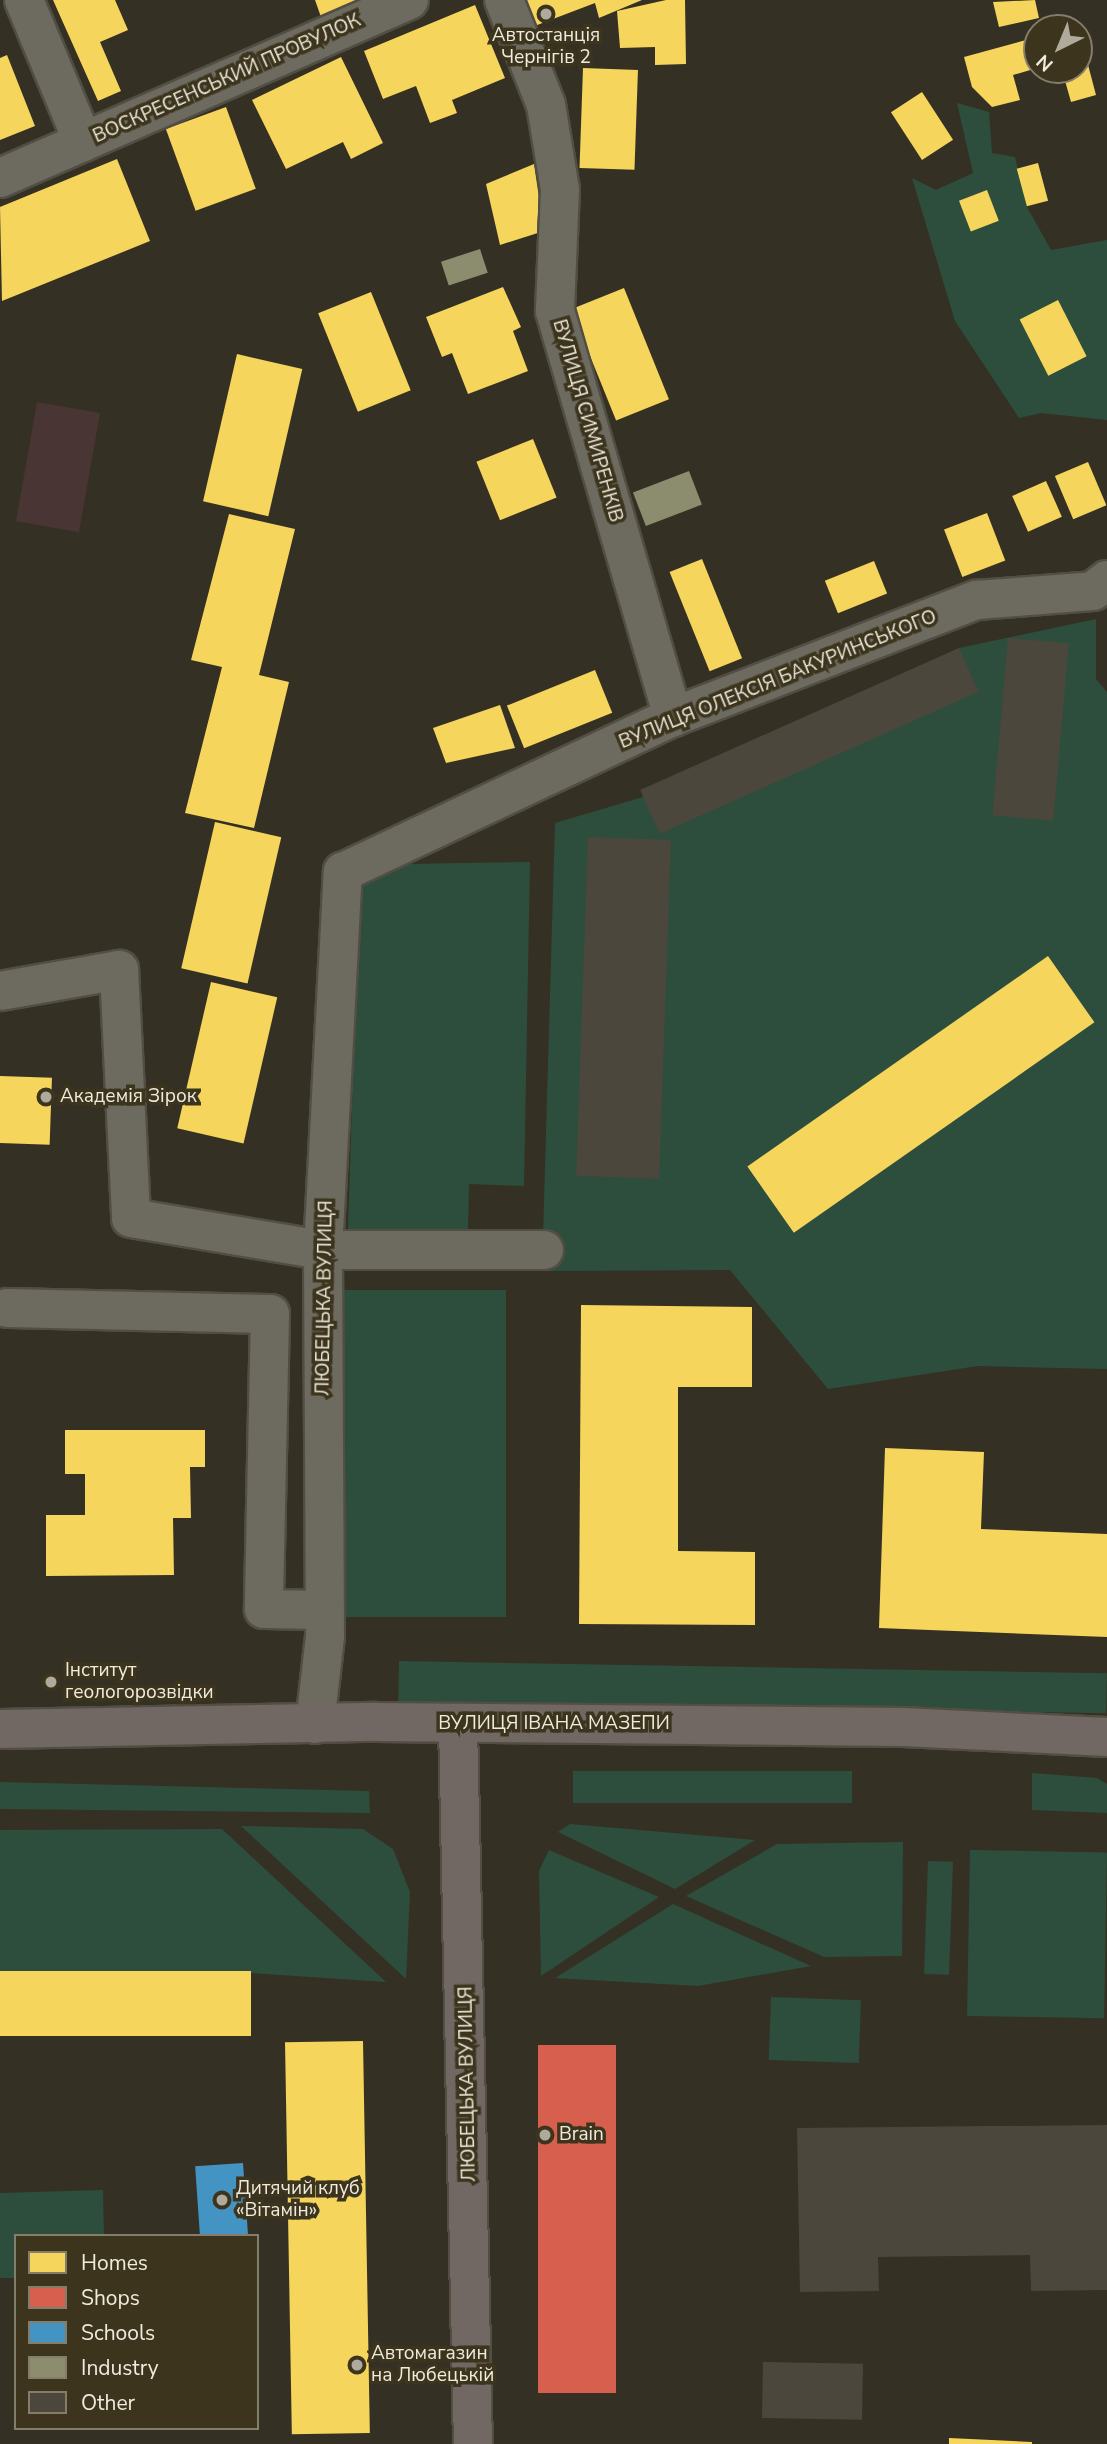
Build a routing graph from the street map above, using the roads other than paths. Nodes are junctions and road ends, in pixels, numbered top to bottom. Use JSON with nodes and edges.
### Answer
{"nodes":[{"id":1,"x":24,"y":0,"type":"edge"},
{"id":2,"x":409,"y":0,"type":"edge"},
{"id":3,"x":504,"y":0,"type":"edge"},
{"id":4,"x":83,"y":142,"type":"junction"},
{"id":5,"x":0,"y":178,"type":"edge"},
{"id":6,"x":1107,"y":580,"type":"edge"},
{"id":7,"x":673,"y":717,"type":"junction"},
{"id":8,"x":343,"y":872,"type":"joint"},
{"id":9,"x":0,"y":991,"type":"edge"},
{"id":10,"x":323,"y":1250,"type":"junction"},
{"id":11,"x":544,"y":1250,"type":"dead end"},
{"id":12,"x":8,"y":1308,"type":"dead end"},
{"id":13,"x":325,"y":1610,"type":"junction"},
{"id":14,"x":315,"y":1724,"type":"junction"},
{"id":15,"x":458,"y":1724,"type":"junction"},
{"id":16,"x":0,"y":1729,"type":"edge"},
{"id":17,"x":1107,"y":1737,"type":"edge"},
{"id":18,"x":473,"y":2444,"type":"edge"}],
"edges":[{"from":1,"to":4,"type":"street","name":"ВОСКРЕСЕНСЬКИЙ ПРОВУЛОК"},
{"from":2,"to":4,"type":"street","name":"ВОСКРЕСЕНСЬКИЙ ПРОВУЛОК"},
{"from":3,"to":7,"type":"street","name":"ВУЛИЦЯ СИМИРЕНКІВ"},
{"from":4,"to":5,"type":"street","name":"ВОСКРЕСЕНСЬКИЙ ПРОВУЛОК"},
{"from":6,"to":7,"type":"street","name":"ВУЛИЦЯ ОЛЕКСІЯ БАКУРИНСЬКОГО"},
{"from":7,"to":8,"type":"street","name":"ВУЛИЦЯ ОЛЕКСІЯ БАКУРИНСЬКОГО"},
{"from":8,"to":10,"type":"street","name":"ЛЮБЕЦЬКА ВУЛИЦЯ"},
{"from":9,"to":10,"type":"street"},
{"from":10,"to":11,"type":"street"},
{"from":10,"to":13,"type":"street","name":"ЛЮБЕЦЬКА ВУЛИЦЯ"},
{"from":12,"to":13,"type":"street"},
{"from":13,"to":14,"type":"street","name":"ЛЮБЕЦЬКА ВУЛИЦЯ"},
{"from":14,"to":15,"type":"main road","name":"ВУЛИЦЯ ІВАНА МАЗЕПИ"},
{"from":14,"to":16,"type":"main road","name":"ВУЛИЦЯ ІВАНА МАЗЕПИ"},
{"from":15,"to":17,"type":"main road","name":"ВУЛИЦЯ ІВАНА МАЗЕПИ"},
{"from":15,"to":18,"type":"main road","name":"ЛЮБЕЦЬКА ВУЛИЦЯ"}]}
